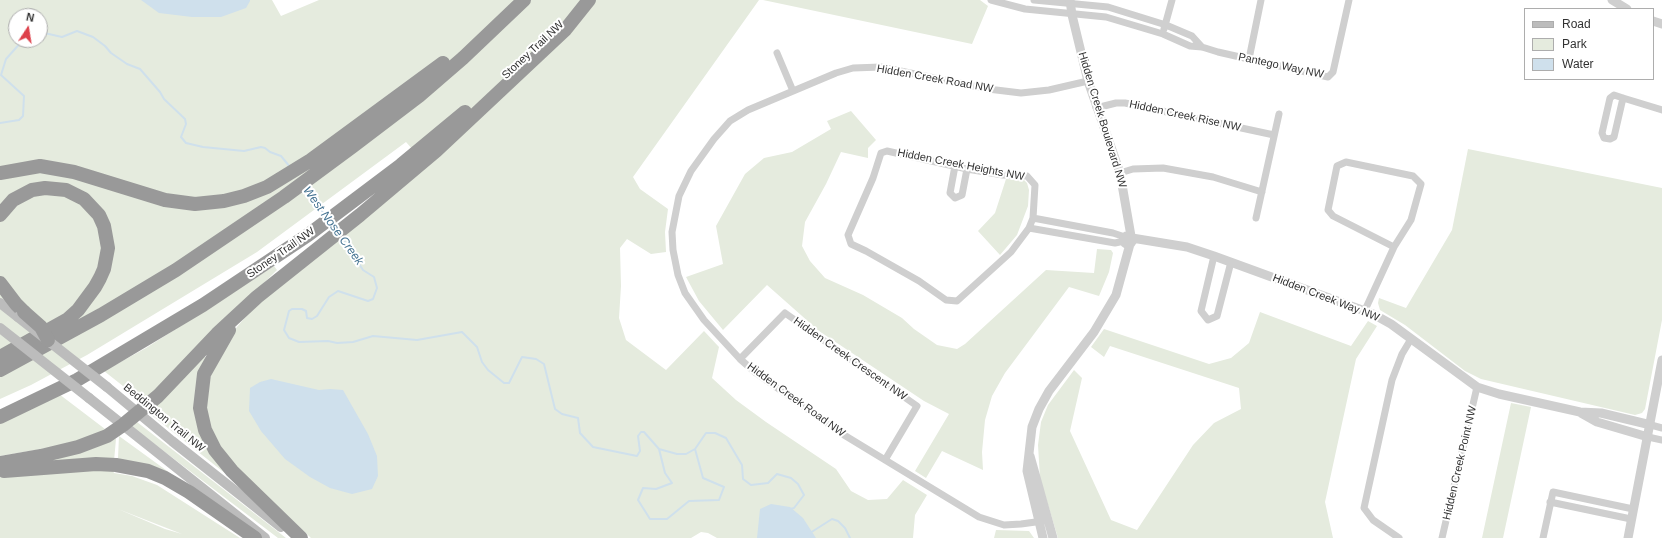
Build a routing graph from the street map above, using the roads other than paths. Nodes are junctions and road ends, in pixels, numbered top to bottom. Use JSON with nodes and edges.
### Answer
{"nodes":[{"id":1,"x":518,"y":0,"type":"edge"},
{"id":2,"x":524,"y":0,"type":"edge"},
{"id":3,"x":588,"y":0,"type":"edge"},
{"id":4,"x":991,"y":0,"type":"edge"},
{"id":5,"x":1034,"y":0,"type":"edge"},
{"id":6,"x":1172,"y":0,"type":"edge"},
{"id":7,"x":1261,"y":0,"type":"edge"},
{"id":8,"x":1349,"y":0,"type":"edge"},
{"id":9,"x":1612,"y":0,"type":"edge"},
{"id":10,"x":1070,"y":2,"type":"edge"},
{"id":11,"x":1625,"y":8,"type":"edge"},
{"id":12,"x":1072,"y":15,"type":"junction"},
{"id":13,"x":1166,"y":25,"type":"junction"},
{"id":14,"x":1163,"y":34,"type":"junction"},
{"id":15,"x":1202,"y":47,"type":"junction"},
{"id":16,"x":777,"y":52,"type":"dead end"},
{"id":17,"x":1249,"y":59,"type":"junction"},
{"id":18,"x":1088,"y":81,"type":"junction"},
{"id":19,"x":793,"y":91,"type":"junction"},
{"id":20,"x":1623,"y":98,"type":"junction"},
{"id":21,"x":1096,"y":108,"type":"junction"},
{"id":22,"x":1662,"y":110,"type":"edge"},
{"id":23,"x":1279,"y":114,"type":"dead end"},
{"id":24,"x":1274,"y":135,"type":"junction"},
{"id":25,"x":955,"y":166,"type":"junction"},
{"id":26,"x":57,"y":169,"type":"junction"},
{"id":27,"x":967,"y":169,"type":"junction"},
{"id":28,"x":0,"y":173,"type":"edge"},
{"id":29,"x":1120,"y":173,"type":"junction"},
{"id":30,"x":0,"y":184,"type":"edge"},
{"id":31,"x":1262,"y":192,"type":"junction"},
{"id":32,"x":0,"y":215,"type":"edge"},
{"id":33,"x":1033,"y":218,"type":"junction"},
{"id":34,"x":1256,"y":218,"type":"dead end"},
{"id":35,"x":1029,"y":228,"type":"junction"},
{"id":36,"x":1128,"y":240,"type":"junction"},
{"id":37,"x":1394,"y":247,"type":"junction"},
{"id":38,"x":1214,"y":256,"type":"junction"},
{"id":39,"x":1230,"y":262,"type":"junction"},
{"id":40,"x":0,"y":283,"type":"edge"},
{"id":41,"x":0,"y":303,"type":"edge"},
{"id":42,"x":1365,"y":310,"type":"junction"},
{"id":43,"x":21,"y":314,"type":"junction"},
{"id":44,"x":233,"y":320,"type":"junction"},
{"id":45,"x":0,"y":328,"type":"edge"},
{"id":46,"x":1411,"y":339,"type":"junction"},
{"id":47,"x":48,"y":340,"type":"joint"},
{"id":48,"x":0,"y":357,"type":"edge"},
{"id":49,"x":740,"y":359,"type":"junction"},
{"id":50,"x":1662,"y":360,"type":"edge"},
{"id":51,"x":0,"y":370,"type":"edge"},
{"id":52,"x":1477,"y":387,"type":"junction"},
{"id":53,"x":138,"y":412,"type":"junction"},
{"id":54,"x":1580,"y":412,"type":"junction"},
{"id":55,"x":0,"y":417,"type":"edge"},
{"id":56,"x":1651,"y":425,"type":"junction"},
{"id":57,"x":123,"y":426,"type":"junction"},
{"id":58,"x":1662,"y":428,"type":"edge"},
{"id":59,"x":1648,"y":437,"type":"junction"},
{"id":60,"x":1662,"y":440,"type":"edge"},
{"id":61,"x":885,"y":460,"type":"junction"},
{"id":62,"x":0,"y":463,"type":"edge"},
{"id":63,"x":0,"y":472,"type":"edge"},
{"id":64,"x":1550,"y":502,"type":"junction"},
{"id":65,"x":1633,"y":509,"type":"junction"},
{"id":66,"x":1631,"y":519,"type":"junction"},
{"id":67,"x":1043,"y":521,"type":"junction"},
{"id":68,"x":255,"y":538,"type":"edge"},
{"id":69,"x":265,"y":538,"type":"edge"},
{"id":70,"x":296,"y":538,"type":"edge"},
{"id":71,"x":301,"y":538,"type":"edge"},
{"id":72,"x":1043,"y":538,"type":"edge"},
{"id":73,"x":1053,"y":538,"type":"edge"},
{"id":74,"x":1399,"y":538,"type":"edge"},
{"id":75,"x":1442,"y":538,"type":"edge"},
{"id":76,"x":1543,"y":538,"type":"edge"},
{"id":77,"x":1628,"y":538,"type":"edge"}],
"edges":[{"from":1,"to":26,"type":"highway"},
{"from":2,"to":51,"type":"highway"},
{"from":3,"to":44,"type":"highway"},
{"from":3,"to":55,"type":"highway","name":"Stoney Trail NW"},
{"from":4,"to":12,"type":"street","name":"Pantego Way NW"},
{"from":5,"to":10,"type":"street","name":"Pantego Way NW"},
{"from":6,"to":13,"type":"street"},
{"from":7,"to":17,"type":"street"},
{"from":8,"to":17,"type":"street","name":"Pantego Way NW"},
{"from":9,"to":11,"type":"street"},
{"from":10,"to":12,"type":"street","name":"Hidden Creek Boulevard NW"},
{"from":10,"to":13,"type":"street","name":"Pantego Way NW"},
{"from":12,"to":14,"type":"street","name":"Pantego Way NW"},
{"from":12,"to":18,"type":"street","name":"Hidden Creek Boulevard NW"},
{"from":13,"to":14,"type":"street"},
{"from":13,"to":15,"type":"street","name":"Pantego Way NW"},
{"from":14,"to":15,"type":"street","name":"Pantego Way NW"},
{"from":15,"to":17,"type":"street","name":"Pantego Way NW"},
{"from":16,"to":19,"type":"street"},
{"from":18,"to":19,"type":"street","name":"Hidden Creek Road NW"},
{"from":18,"to":21,"type":"street","name":"Hidden Creek Boulevard NW"},
{"from":19,"to":49,"type":"street","name":"Hidden Creek Road NW"},
{"from":20,"to":20,"type":"street"},
{"from":20,"to":22,"type":"street"},
{"from":21,"to":24,"type":"street","name":"Hidden Creek Rise NW"},
{"from":21,"to":29,"type":"street","name":"Hidden Creek Boulevard NW"},
{"from":23,"to":24,"type":"street"},
{"from":24,"to":31,"type":"street"},
{"from":25,"to":27,"type":"street","name":"Hidden Creek Heights NW"},
{"from":25,"to":27,"type":"street"},
{"from":25,"to":35,"type":"street","name":"Hidden Creek Heights NW"},
{"from":26,"to":28,"type":"highway"},
{"from":26,"to":30,"type":"highway"},
{"from":27,"to":33,"type":"street","name":"Hidden Creek Heights NW"},
{"from":29,"to":31,"type":"street"},
{"from":29,"to":36,"type":"street","name":"Hidden Creek Boulevard NW"},
{"from":31,"to":34,"type":"street"},
{"from":32,"to":48,"type":"highway"},
{"from":33,"to":35,"type":"street","name":"Hidden Creek Heights NW"},
{"from":33,"to":36,"type":"street","name":"Hidden Creek Way NW"},
{"from":35,"to":36,"type":"street","name":"Hidden Creek Way NW"},
{"from":36,"to":38,"type":"street","name":"Hidden Creek Way NW"},
{"from":36,"to":67,"type":"street","name":"Hidden Creek Boulevard NW"},
{"from":37,"to":37,"type":"street"},
{"from":37,"to":42,"type":"street"},
{"from":38,"to":39,"type":"street","name":"Hidden Creek Way NW"},
{"from":38,"to":39,"type":"street"},
{"from":39,"to":42,"type":"street","name":"Hidden Creek Way NW"},
{"from":40,"to":43,"type":"highway"},
{"from":41,"to":43,"type":"main road"},
{"from":42,"to":46,"type":"street","name":"Hidden Creek Way NW"},
{"from":43,"to":47,"type":"highway","bridge":true},
{"from":44,"to":53,"type":"highway"},
{"from":44,"to":71,"type":"highway"},
{"from":45,"to":57,"type":"main road","bridge":true},
{"from":46,"to":52,"type":"street","name":"Hidden Creek Way NW"},
{"from":46,"to":74,"type":"street"},
{"from":47,"to":53,"type":"main road","name":"Beddington Trail NW","bridge":true},
{"from":49,"to":61,"type":"street","name":"Hidden Creek Road NW"},
{"from":49,"to":61,"type":"street","name":"Hidden Creek Crescent NW"},
{"from":50,"to":56,"type":"street"},
{"from":52,"to":54,"type":"street","name":"Hidden Creek Way NW"},
{"from":52,"to":75,"type":"street","name":"Hidden Creek Point NW"},
{"from":53,"to":57,"type":"highway"},
{"from":53,"to":70,"type":"main road","name":"Beddington Trail NW"},
{"from":54,"to":56,"type":"street","name":"Hidden Creek Way NW"},
{"from":54,"to":59,"type":"street","name":"Hidden Creek Way NW"},
{"from":56,"to":58,"type":"street"},
{"from":56,"to":59,"type":"street"},
{"from":57,"to":62,"type":"highway"},
{"from":57,"to":69,"type":"main road"},
{"from":59,"to":60,"type":"street"},
{"from":59,"to":65,"type":"street"},
{"from":61,"to":67,"type":"street","name":"Hidden Creek Road NW"},
{"from":63,"to":68,"type":"highway"},
{"from":64,"to":65,"type":"street"},
{"from":64,"to":66,"type":"street"},
{"from":64,"to":76,"type":"street"},
{"from":65,"to":66,"type":"street"},
{"from":66,"to":77,"type":"street"},
{"from":67,"to":72,"type":"street","name":"Hidden Creek Boulevard NW"},
{"from":67,"to":73,"type":"street","name":"Hidden Creek Boulevard NW"}]}
